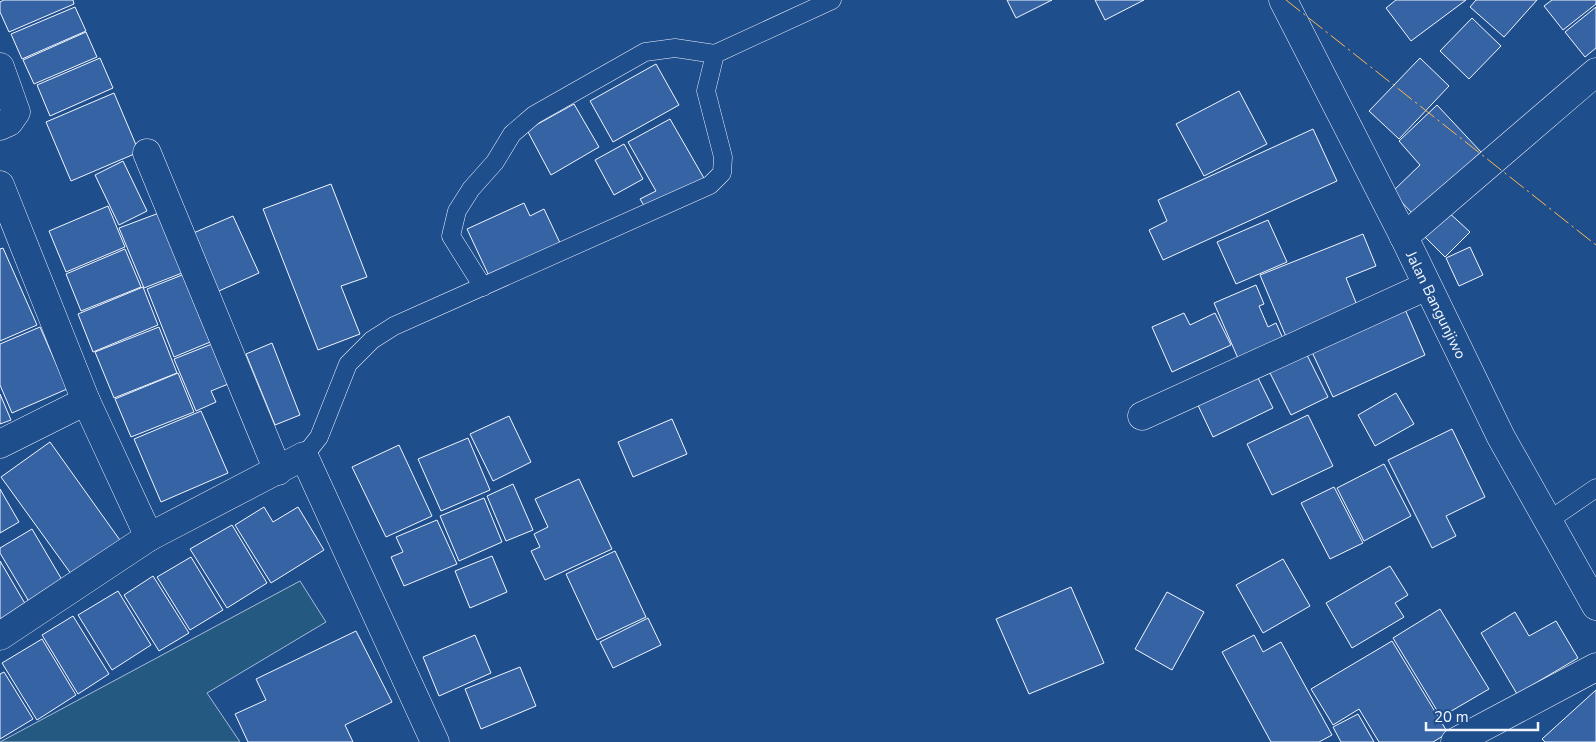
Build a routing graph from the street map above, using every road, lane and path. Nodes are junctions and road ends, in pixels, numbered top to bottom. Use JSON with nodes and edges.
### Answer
{"nodes":[{"id":1,"x":832,"y":0,"type":"edge"},
{"id":2,"x":1283,"y":0,"type":"edge"},
{"id":3,"x":715,"y":54,"type":"junction"},
{"id":4,"x":0,"y":67,"type":"edge"},
{"id":5,"x":1596,"y":72,"type":"edge"},
{"id":6,"x":0,"y":126,"type":"edge"},
{"id":7,"x":147,"y":153,"type":"dead end"},
{"id":8,"x":0,"y":185,"type":"edge"},
{"id":9,"x":1404,"y":238,"type":"junction"},
{"id":10,"x":1427,"y":286,"type":"junction"},
{"id":11,"x":483,"y":288,"type":"junction"},
{"id":12,"x":86,"y":401,"type":"junction"},
{"id":13,"x":1142,"y":416,"type":"dead end"},
{"id":14,"x":0,"y":444,"type":"edge"},
{"id":15,"x":304,"y":456,"type":"junction"},
{"id":16,"x":278,"y":470,"type":"junction"},
{"id":17,"x":1596,"y":488,"type":"edge"},
{"id":18,"x":1548,"y":521,"type":"junction"},
{"id":19,"x":149,"y":537,"type":"junction"},
{"id":20,"x":1596,"y":606,"type":"edge"},
{"id":21,"x":0,"y":636,"type":"edge"},
{"id":22,"x":1596,"y":667,"type":"edge"},
{"id":23,"x":435,"y":742,"type":"edge"},
{"id":24,"x":1455,"y":742,"type":"edge"}],
"edges":[{"from":1,"to":3,"type":"lane"},
{"from":2,"to":9,"type":"street","name":"Jalan Bangunjiwo"},
{"from":3,"to":11,"type":"lane"},
{"from":3,"to":11,"type":"lane"},
{"from":4,"to":6,"type":"street"},
{"from":5,"to":9,"type":"street"},
{"from":7,"to":16,"type":"street"},
{"from":8,"to":12,"type":"street"},
{"from":9,"to":10,"type":"street","name":"Jalan Bangunjiwo"},
{"from":10,"to":13,"type":"street"},
{"from":10,"to":18,"type":"street","name":"Jalan Bangunjiwo"},
{"from":11,"to":15,"type":"lane"},
{"from":12,"to":14,"type":"street"},
{"from":12,"to":19,"type":"street"},
{"from":15,"to":16,"type":"street"},
{"from":15,"to":23,"type":"street"},
{"from":16,"to":19,"type":"street"},
{"from":17,"to":18,"type":"lane"},
{"from":18,"to":20,"type":"street","name":"Jalan Bangunjiwo"},
{"from":19,"to":21,"type":"street"},
{"from":22,"to":24,"type":"street"}]}
